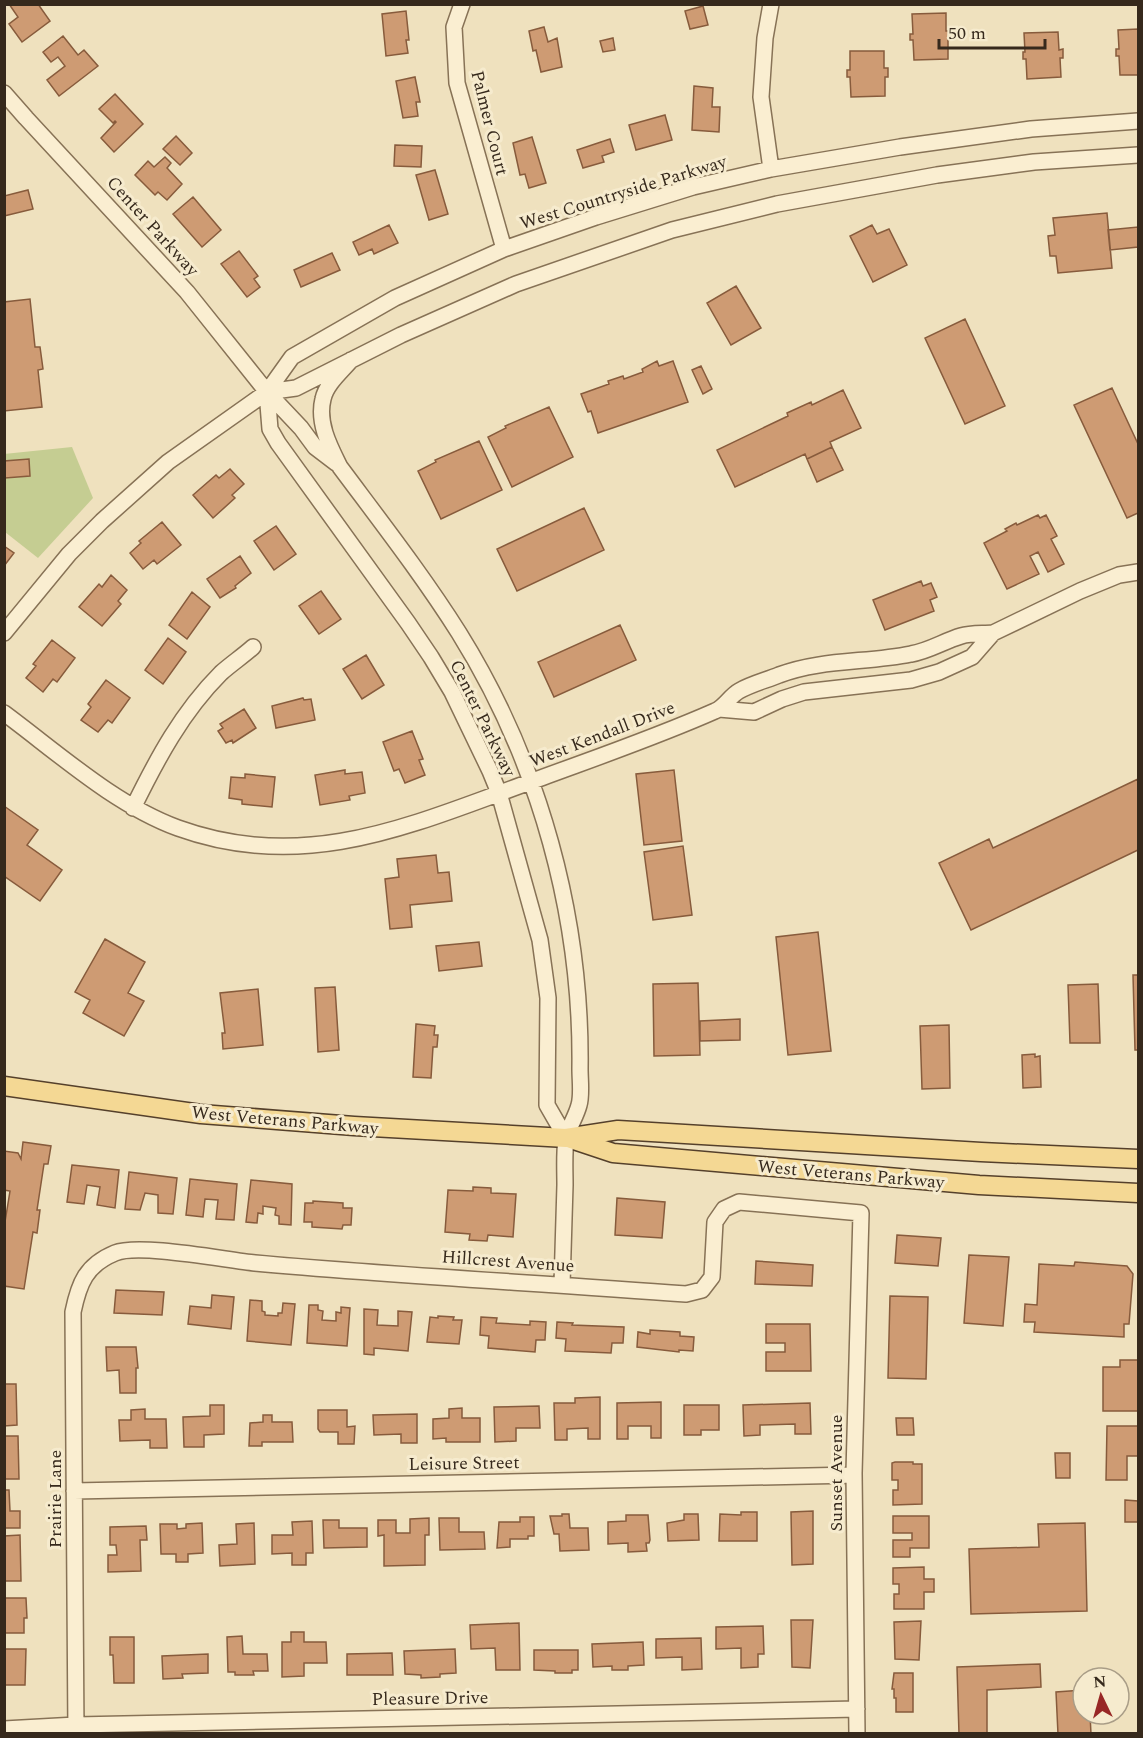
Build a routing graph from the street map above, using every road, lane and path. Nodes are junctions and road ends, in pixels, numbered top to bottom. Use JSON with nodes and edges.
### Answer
{"nodes":[{"id":1,"x":462,"y":4,"type":"edge"},
{"id":2,"x":771,"y":4,"type":"edge"},
{"id":3,"x":4,"y":93,"type":"edge"},
{"id":4,"x":1138,"y":122,"type":"edge"},
{"id":5,"x":1138,"y":154,"type":"edge"},
{"id":6,"x":771,"y":169,"type":"junction"},
{"id":7,"x":504,"y":249,"type":"junction"},
{"id":8,"x":351,"y":360,"type":"junction"},
{"id":9,"x":267,"y":392,"type":"junction"},
{"id":10,"x":340,"y":467,"type":"junction"},
{"id":11,"x":1138,"y":572,"type":"edge"},
{"id":12,"x":4,"y":633,"type":"edge"},
{"id":13,"x":993,"y":633,"type":"junction"},
{"id":14,"x":254,"y":647,"type":"dead end"},
{"id":15,"x":719,"y":709,"type":"junction"},
{"id":16,"x":4,"y":713,"type":"edge"},
{"id":17,"x":531,"y":781,"type":"junction"},
{"id":18,"x":499,"y":793,"type":"junction"},
{"id":19,"x":133,"y":807,"type":"junction"},
{"id":20,"x":4,"y":1086,"type":"edge"},
{"id":21,"x":566,"y":1138,"type":"junction"},
{"id":22,"x":1138,"y":1159,"type":"edge"},
{"id":23,"x":1138,"y":1193,"type":"edge"},
{"id":24,"x":861,"y":1214,"type":"joint"},
{"id":25,"x":89,"y":1268,"type":"joint"},
{"id":26,"x":562,"y":1285,"type":"junction"},
{"id":27,"x":854,"y":1475,"type":"junction"},
{"id":28,"x":75,"y":1491,"type":"junction"},
{"id":29,"x":857,"y":1709,"type":"junction"},
{"id":30,"x":4,"y":1729,"type":"edge"},
{"id":31,"x":76,"y":1729,"type":"edge"},
{"id":32,"x":857,"y":1734,"type":"edge"}],
"edges":[{"from":1,"to":7,"type":"street","name":"Palmer Court"},
{"from":2,"to":6,"type":"street"},
{"from":3,"to":9,"type":"street","name":"Center Parkway"},
{"from":4,"to":6,"type":"street","name":"West Countryside Parkway"},
{"from":5,"to":8,"type":"street","name":"West Countryside Parkway"},
{"from":6,"to":7,"type":"street","name":"West Countryside Parkway"},
{"from":7,"to":9,"type":"street","name":"West Countryside Parkway"},
{"from":8,"to":9,"type":"street","name":"West Countryside Parkway"},
{"from":8,"to":10,"type":"street","name":"Center Parkway"},
{"from":9,"to":10,"type":"street","name":"Center Parkway"},
{"from":9,"to":12,"type":"street","name":"West Countryside Parkway"},
{"from":9,"to":18,"type":"street","name":"Center Parkway"},
{"from":10,"to":17,"type":"street","name":"Center Parkway"},
{"from":11,"to":13,"type":"street","name":"West Kendall Drive"},
{"from":13,"to":15,"type":"street","name":"West Kendall Drive"},
{"from":13,"to":15,"type":"street","name":"West Kendall Drive"},
{"from":14,"to":19,"type":"street"},
{"from":15,"to":17,"type":"street","name":"West Kendall Drive"},
{"from":16,"to":19,"type":"street","name":"West Kendall Drive"},
{"from":17,"to":18,"type":"street","name":"West Kendall Drive"},
{"from":17,"to":21,"type":"street","name":"Center Parkway"},
{"from":18,"to":19,"type":"street","name":"West Kendall Drive"},
{"from":18,"to":21,"type":"street","name":"Center Parkway"},
{"from":20,"to":21,"type":"main road","name":"West Veterans Parkway"},
{"from":21,"to":22,"type":"main road","name":"West Veterans Parkway"},
{"from":21,"to":23,"type":"main road","name":"West Veterans Parkway"},
{"from":21,"to":26,"type":"street","name":"Center Parkway"},
{"from":24,"to":26,"type":"street","name":"Hillcrest Avenue"},
{"from":24,"to":27,"type":"street","name":"Sunset Avenue"},
{"from":25,"to":26,"type":"street","name":"Hillcrest Avenue"},
{"from":25,"to":28,"type":"street","name":"Prairie Lane"},
{"from":27,"to":28,"type":"street","name":"Leisure Street"},
{"from":27,"to":29,"type":"street","name":"Sunset Avenue"},
{"from":28,"to":31,"type":"street","name":"Prairie Lane"},
{"from":29,"to":31,"type":"street","name":"Pleasure Drive"},
{"from":29,"to":32,"type":"street","name":"Sunset Avenue"},
{"from":30,"to":31,"type":"street","name":"Pleasure Drive"}]}
